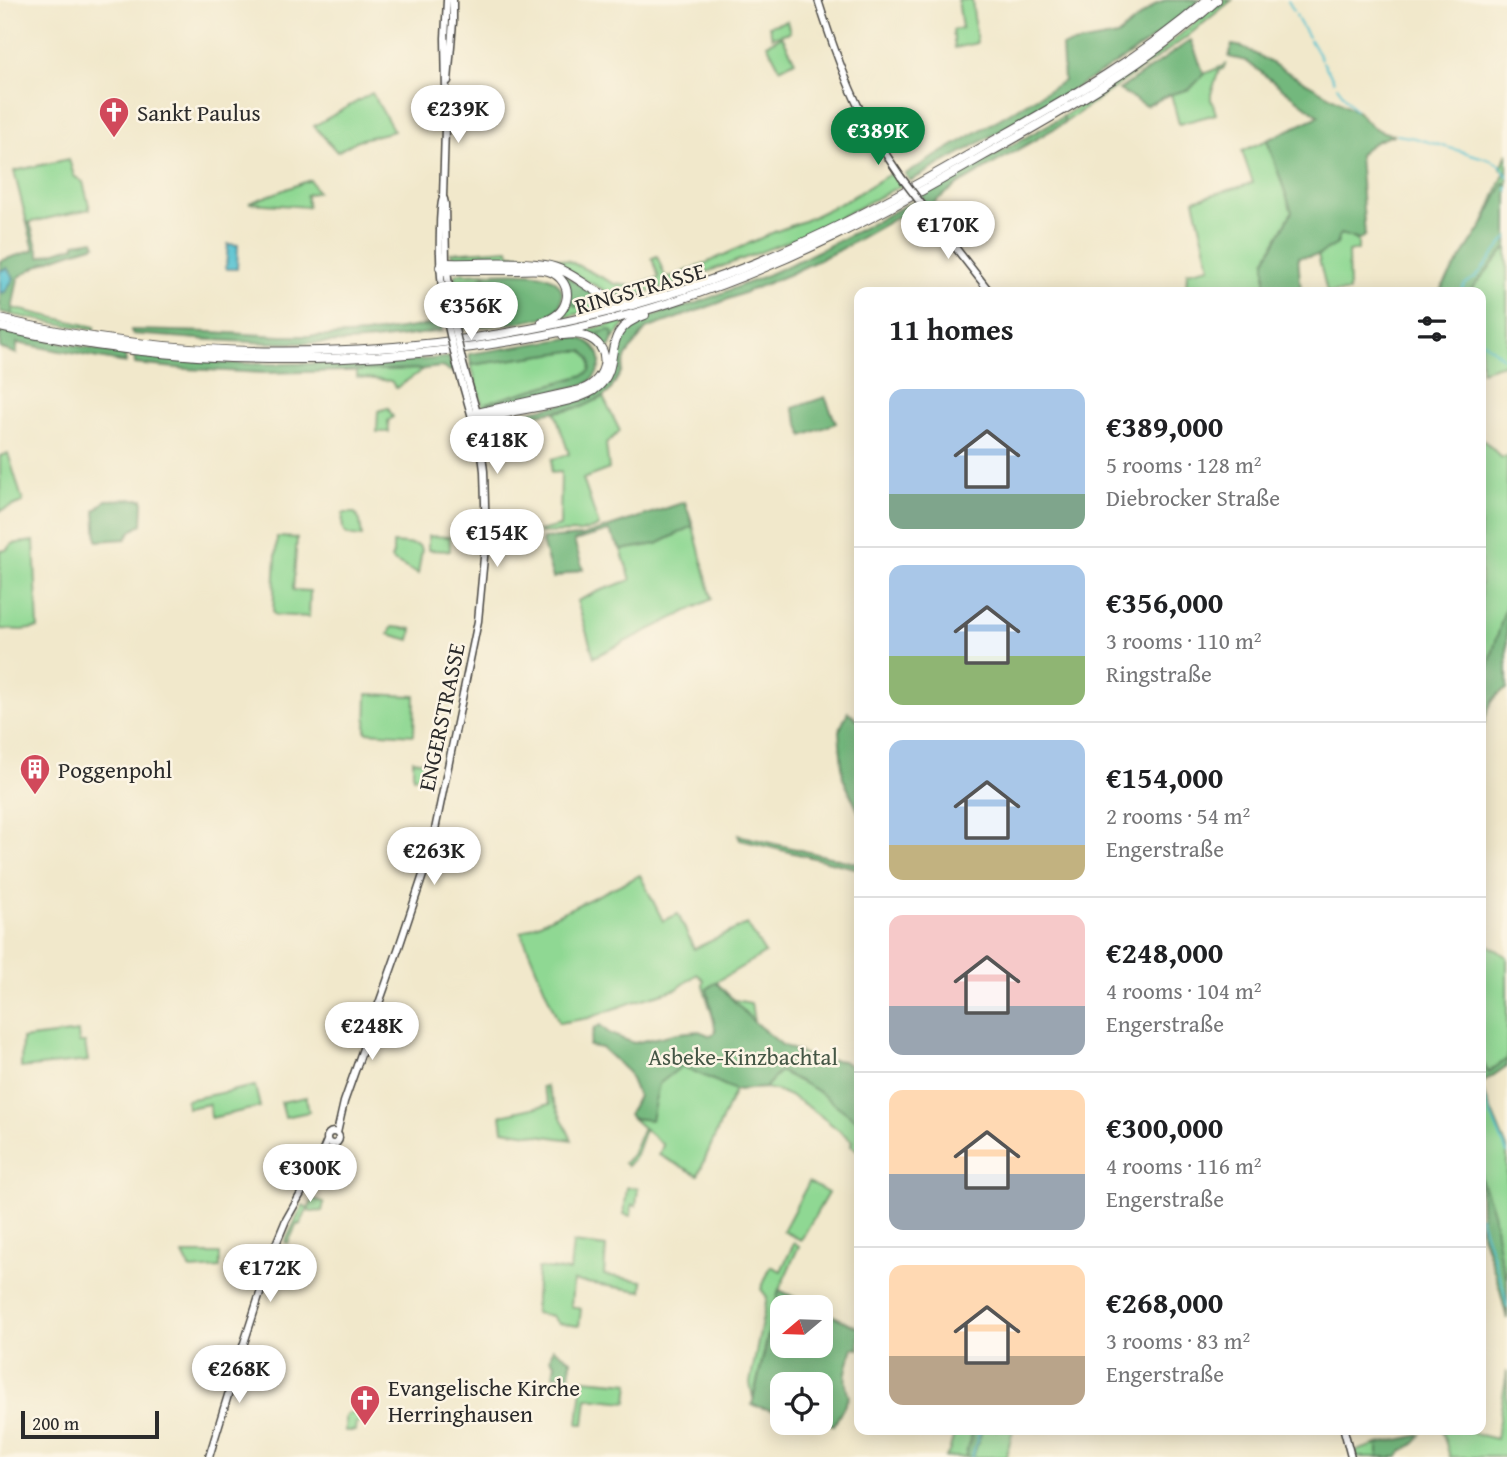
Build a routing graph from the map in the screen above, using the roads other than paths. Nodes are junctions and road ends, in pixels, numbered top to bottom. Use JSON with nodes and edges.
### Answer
{"nodes":[{"id":1,"x":447,"y":0,"type":"edge"},
{"id":2,"x":453,"y":0,"type":"edge"},
{"id":3,"x":818,"y":0,"type":"edge"},
{"id":4,"x":1207,"y":0,"type":"edge"},
{"id":5,"x":1217,"y":0,"type":"edge"},
{"id":6,"x":446,"y":93,"type":"junction"},
{"id":7,"x":444,"y":267,"type":"junction"},
{"id":8,"x":986,"y":287,"type":"edge"},
{"id":9,"x":677,"y":292,"type":"junction"},
{"id":10,"x":674,"y":302,"type":"junction"},
{"id":11,"x":0,"y":318,"type":"edge"},
{"id":12,"x":0,"y":327,"type":"edge"},
{"id":13,"x":496,"y":334,"type":"junction"},
{"id":14,"x":546,"y":334,"type":"junction"},
{"id":15,"x":476,"y":417,"type":"junction"},
{"id":16,"x":1345,"y":1435,"type":"edge"},
{"id":17,"x":209,"y":1457,"type":"edge"},
{"id":18,"x":1352,"y":1457,"type":"edge"}],
"edges":[{"from":1,"to":6,"type":"main road","name":"ENGERSTRASSE"},
{"from":2,"to":6,"type":"main road","name":"ENGERSTRASSE"},
{"from":3,"to":8,"type":"main road","bridge":true},
{"from":4,"to":9,"type":"highway","name":"RINGSTRASSE"},
{"from":5,"to":10,"type":"highway","name":"RINGSTRASSE"},
{"from":6,"to":7,"type":"main road","name":"ENGERSTRASSE"},
{"from":7,"to":9,"type":"highway"},
{"from":7,"to":13,"type":"highway"},
{"from":7,"to":15,"type":"main road","name":"ENGERSTRASSE","bridge":true},
{"from":9,"to":13,"type":"highway","name":"RINGSTRASSE"},
{"from":10,"to":14,"type":"highway","name":"RINGSTRASSE"},
{"from":10,"to":15,"type":"highway"},
{"from":11,"to":13,"type":"highway","name":"RINGSTRASSE"},
{"from":12,"to":14,"type":"highway","name":"RINGSTRASSE"},
{"from":14,"to":15,"type":"highway"},
{"from":15,"to":17,"type":"main road","name":"ENGERSTRASSE"},
{"from":16,"to":18,"type":"main road"}]}
